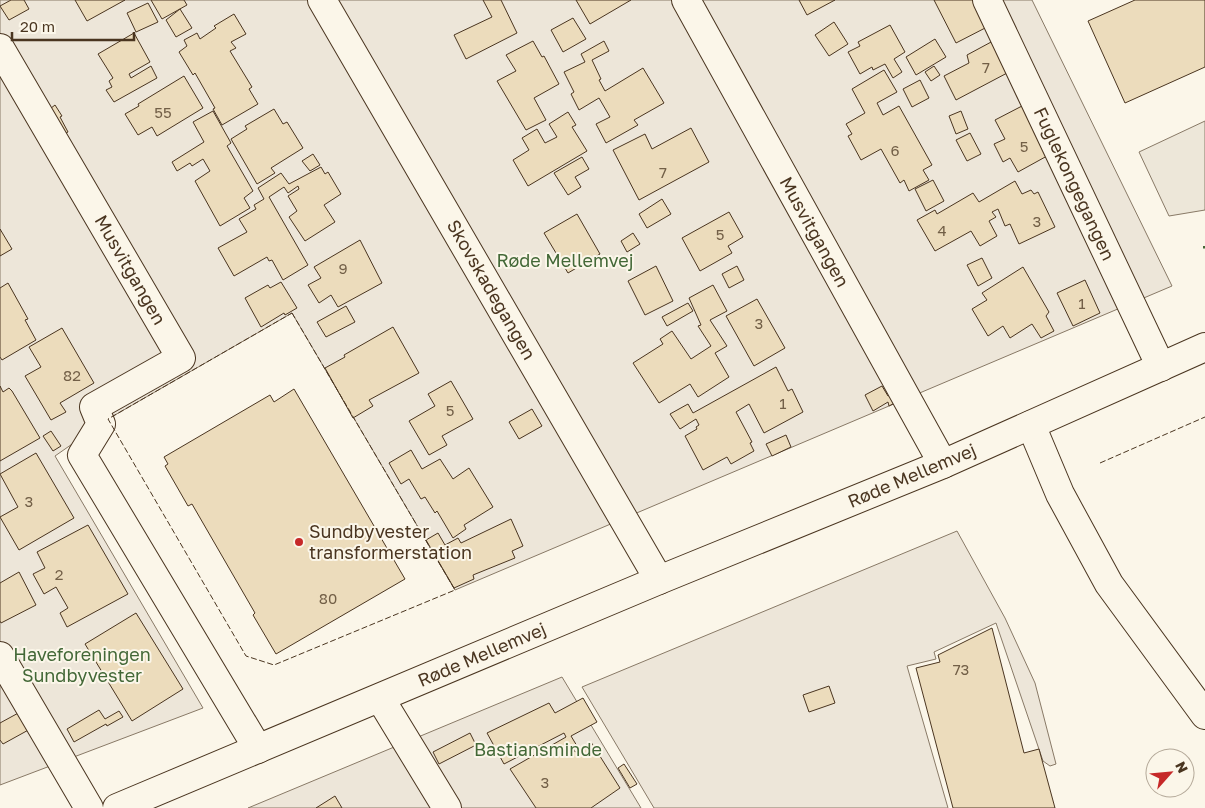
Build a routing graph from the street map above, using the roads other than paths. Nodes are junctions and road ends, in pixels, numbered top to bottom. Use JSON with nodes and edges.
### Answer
{"nodes":[{"id":1,"x":322,"y":0,"type":"edge"},
{"id":2,"x":686,"y":0,"type":"edge"},
{"id":3,"x":987,"y":0,"type":"edge"},
{"id":4,"x":0,"y":48,"type":"edge"},
{"id":5,"x":1205,"y":347,"type":"edge"},
{"id":6,"x":1161,"y":367,"type":"junction"},
{"id":7,"x":1031,"y":425,"type":"junction"},
{"id":8,"x":943,"y":464,"type":"junction"},
{"id":9,"x":659,"y":580,"type":"junction"},
{"id":10,"x":0,"y":656,"type":"edge"},
{"id":11,"x":380,"y":698,"type":"junction"},
{"id":12,"x":1205,"y":715,"type":"edge"},
{"id":13,"x":258,"y":749,"type":"junction"},
{"id":14,"x":126,"y":806,"type":"edge"},
{"id":15,"x":89,"y":808,"type":"edge"},
{"id":16,"x":447,"y":808,"type":"edge"}],
"edges":[{"from":1,"to":9,"type":"street","name":"Skovskadegangen"},
{"from":2,"to":8,"type":"street","name":"Musvitgangen"},
{"from":3,"to":6,"type":"street","name":"Fuglekongegangen"},
{"from":4,"to":13,"type":"street","name":"Musvitgangen"},
{"from":5,"to":6,"type":"street","name":"Røde Mellemvej"},
{"from":6,"to":7,"type":"street","name":"Røde Mellemvej"},
{"from":7,"to":8,"type":"street","name":"Røde Mellemvej"},
{"from":7,"to":12,"type":"street"},
{"from":8,"to":9,"type":"street","name":"Røde Mellemvej"},
{"from":9,"to":11,"type":"street","name":"Røde Mellemvej"},
{"from":10,"to":15,"type":"street"},
{"from":11,"to":13,"type":"street","name":"Røde Mellemvej"},
{"from":11,"to":16,"type":"street"},
{"from":13,"to":14,"type":"street","name":"Røde Mellemvej"}]}
